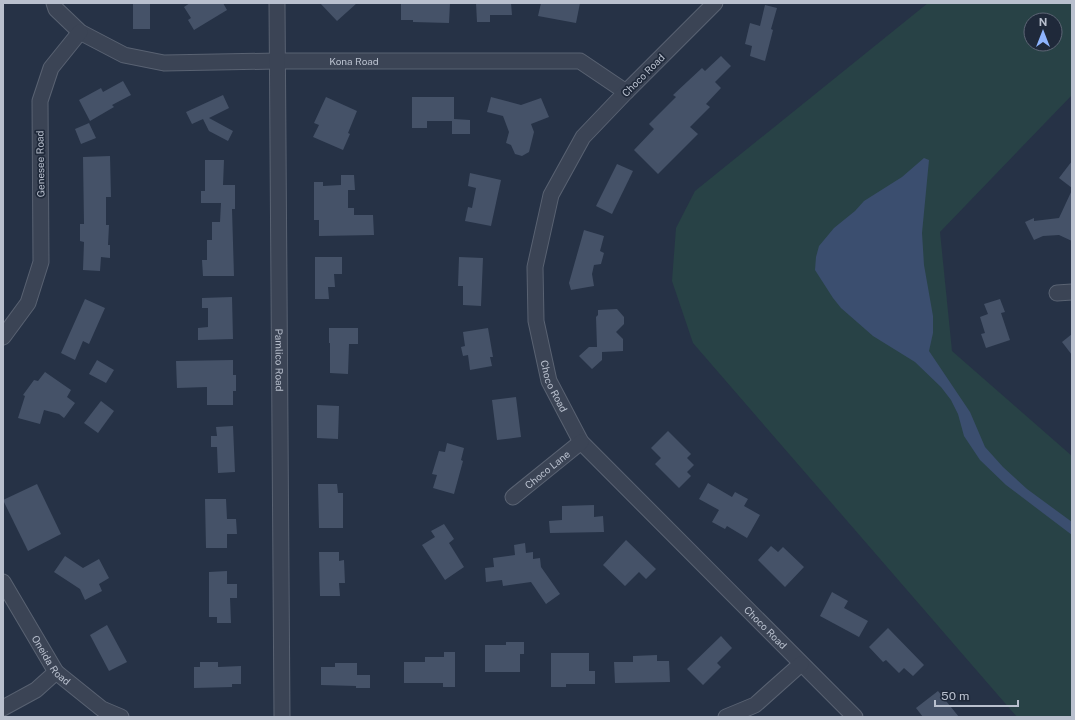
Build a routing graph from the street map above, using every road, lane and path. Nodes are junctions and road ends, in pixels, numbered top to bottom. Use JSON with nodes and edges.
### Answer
{"nodes":[{"id":1,"x":54,"y":3,"type":"edge"},
{"id":2,"x":277,"y":3,"type":"edge"},
{"id":3,"x":715,"y":3,"type":"edge"},
{"id":4,"x":80,"y":32,"type":"junction"},
{"id":5,"x":277,"y":61,"type":"junction"},
{"id":6,"x":626,"y":92,"type":"junction"},
{"id":7,"x":3,"y":337,"type":"edge"},
{"id":8,"x":581,"y":442,"type":"junction"},
{"id":9,"x":512,"y":497,"type":"dead end"},
{"id":10,"x":3,"y":582,"type":"edge"},
{"id":11,"x":801,"y":664,"type":"junction"},
{"id":12,"x":56,"y":672,"type":"junction"},
{"id":13,"x":3,"y":708,"type":"edge"},
{"id":14,"x":121,"y":717,"type":"edge"},
{"id":15,"x":282,"y":717,"type":"edge"},
{"id":16,"x":726,"y":717,"type":"edge"},
{"id":17,"x":855,"y":717,"type":"edge"}],
"edges":[{"from":1,"to":4,"type":"street"},
{"from":2,"to":5,"type":"street","name":"Pamlico Road"},
{"from":3,"to":6,"type":"street","name":"Choco Road"},
{"from":4,"to":5,"type":"street","name":"Kona Road"},
{"from":4,"to":7,"type":"street","name":"Genesee Road"},
{"from":5,"to":6,"type":"street","name":"Kona Road"},
{"from":5,"to":15,"type":"street","name":"Pamlico Road"},
{"from":6,"to":8,"type":"street","name":"Choco Road"},
{"from":8,"to":9,"type":"street","name":"Choco Lane"},
{"from":8,"to":11,"type":"street","name":"Choco Road"},
{"from":10,"to":12,"type":"street","name":"Oneida Road"},
{"from":11,"to":16,"type":"street"},
{"from":11,"to":17,"type":"street","name":"Choco Road"},
{"from":12,"to":13,"type":"street"},
{"from":12,"to":14,"type":"street","name":"Oneida Road"}]}
